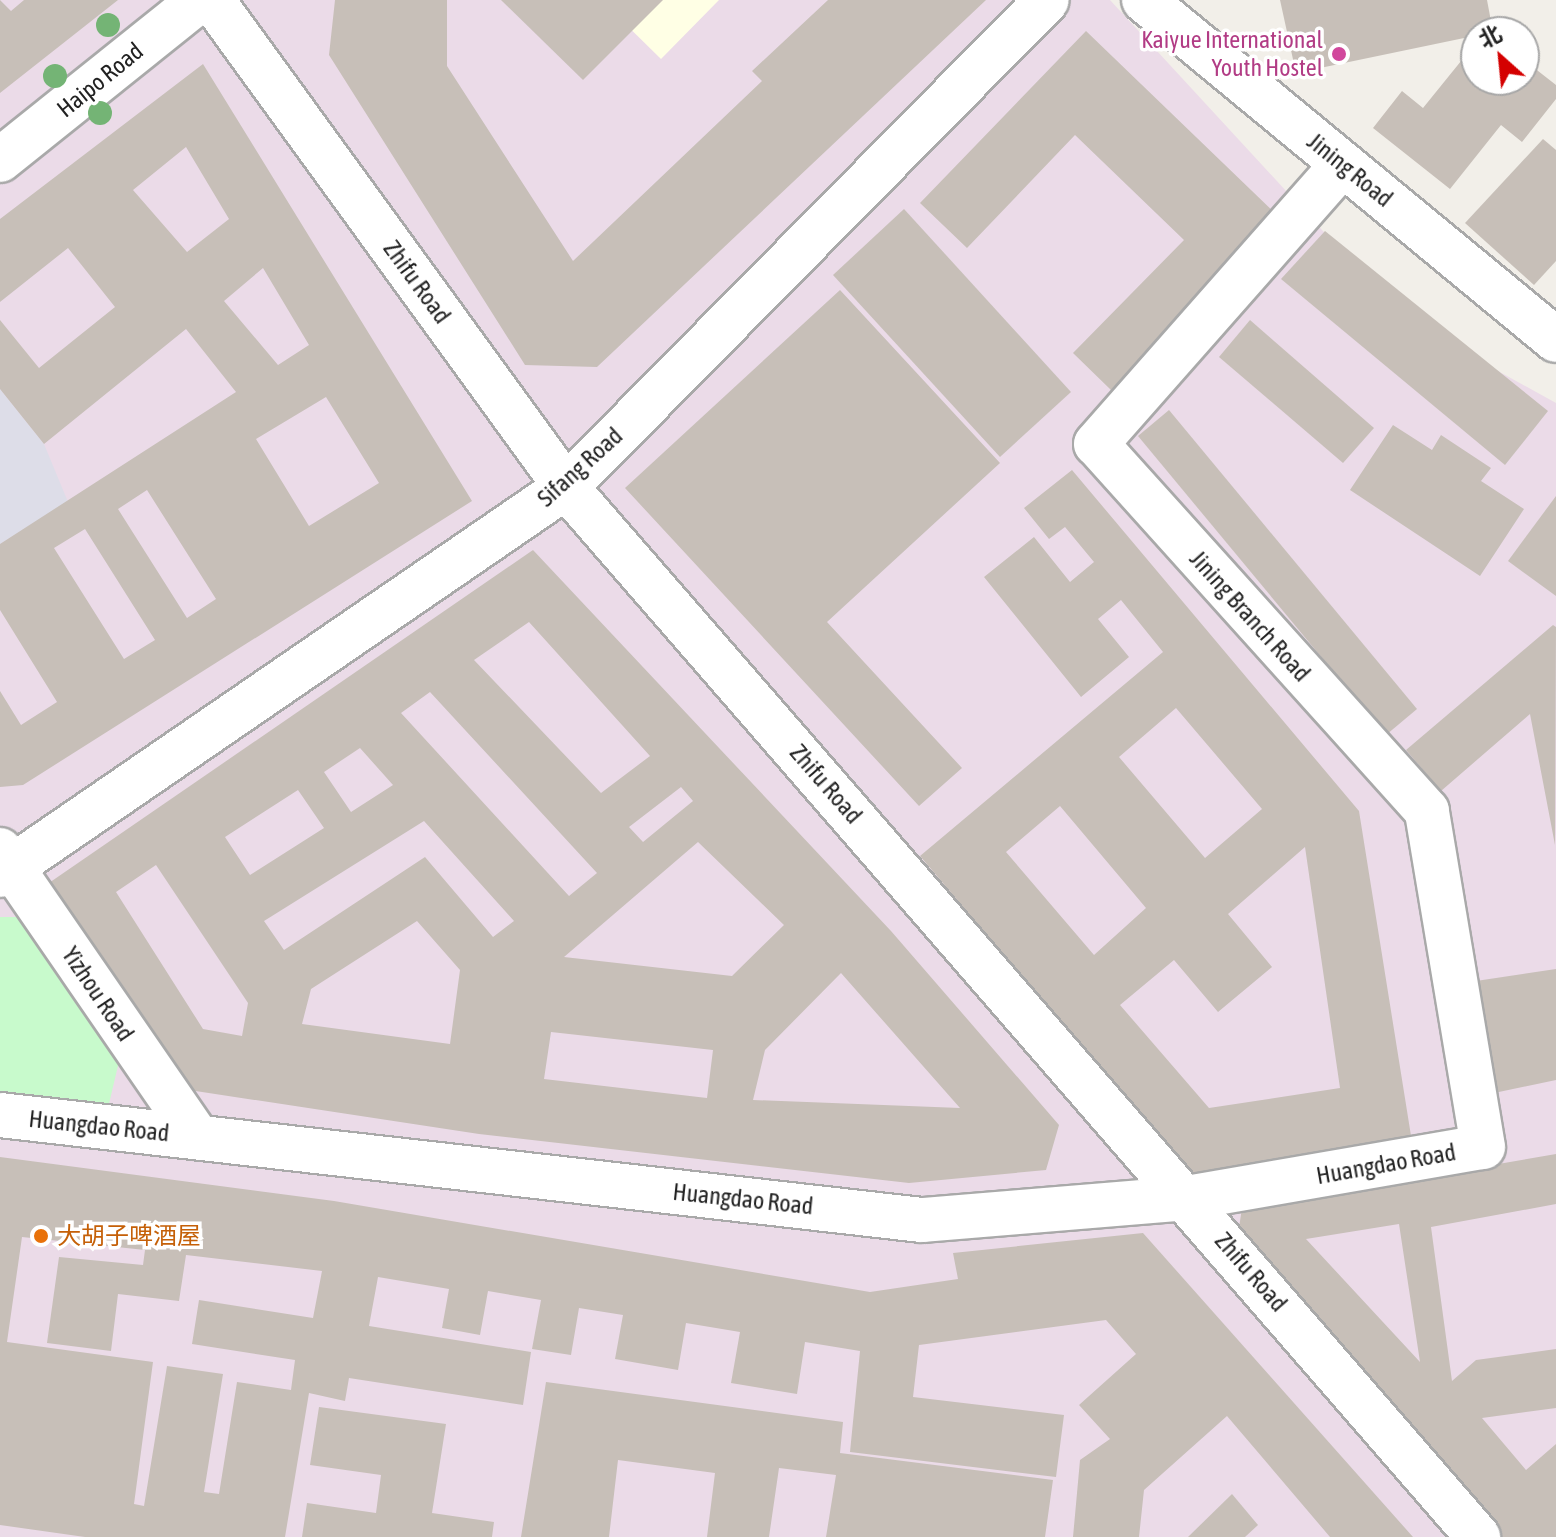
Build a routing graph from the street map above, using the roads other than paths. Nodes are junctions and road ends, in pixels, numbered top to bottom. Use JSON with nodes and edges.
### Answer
{"nodes":[{"id":1,"x":200,"y":0,"type":"edge"},
{"id":2,"x":212,"y":0,"type":"edge"},
{"id":3,"x":1047,"y":0,"type":"edge"},
{"id":4,"x":1144,"y":0,"type":"edge"},
{"id":5,"x":0,"y":160,"type":"edge"},
{"id":6,"x":1343,"y":164,"type":"junction"},
{"id":7,"x":1556,"y":340,"type":"edge"},
{"id":8,"x":566,"y":487,"type":"junction"},
{"id":9,"x":4,"y":864,"type":"edge"},
{"id":10,"x":0,"y":1115,"type":"edge"},
{"id":11,"x":197,"y":1137,"type":"junction"},
{"id":12,"x":1483,"y":1147,"type":"joint"},
{"id":13,"x":1187,"y":1198,"type":"junction"},
{"id":14,"x":1478,"y":1537,"type":"edge"}],
"edges":[{"from":1,"to":5,"type":"street","name":"Haipo Road"},
{"from":2,"to":8,"type":"street","name":"Zhifu Road"},
{"from":3,"to":8,"type":"street","name":"Sifang Road"},
{"from":4,"to":6,"type":"street","name":"Jining Road"},
{"from":6,"to":7,"type":"street","name":"Jining Road"},
{"from":6,"to":12,"type":"street","name":"Jining Branch Road"},
{"from":8,"to":9,"type":"street","name":"Sifang Road"},
{"from":8,"to":13,"type":"street","name":"Zhifu Road"},
{"from":9,"to":11,"type":"street","name":"Yizhou Road"},
{"from":10,"to":11,"type":"street","name":"Huangdao Road"},
{"from":11,"to":13,"type":"street","name":"Huangdao Road"},
{"from":12,"to":13,"type":"street","name":"Huangdao Road"},
{"from":13,"to":14,"type":"street","name":"Zhifu Road"}]}
